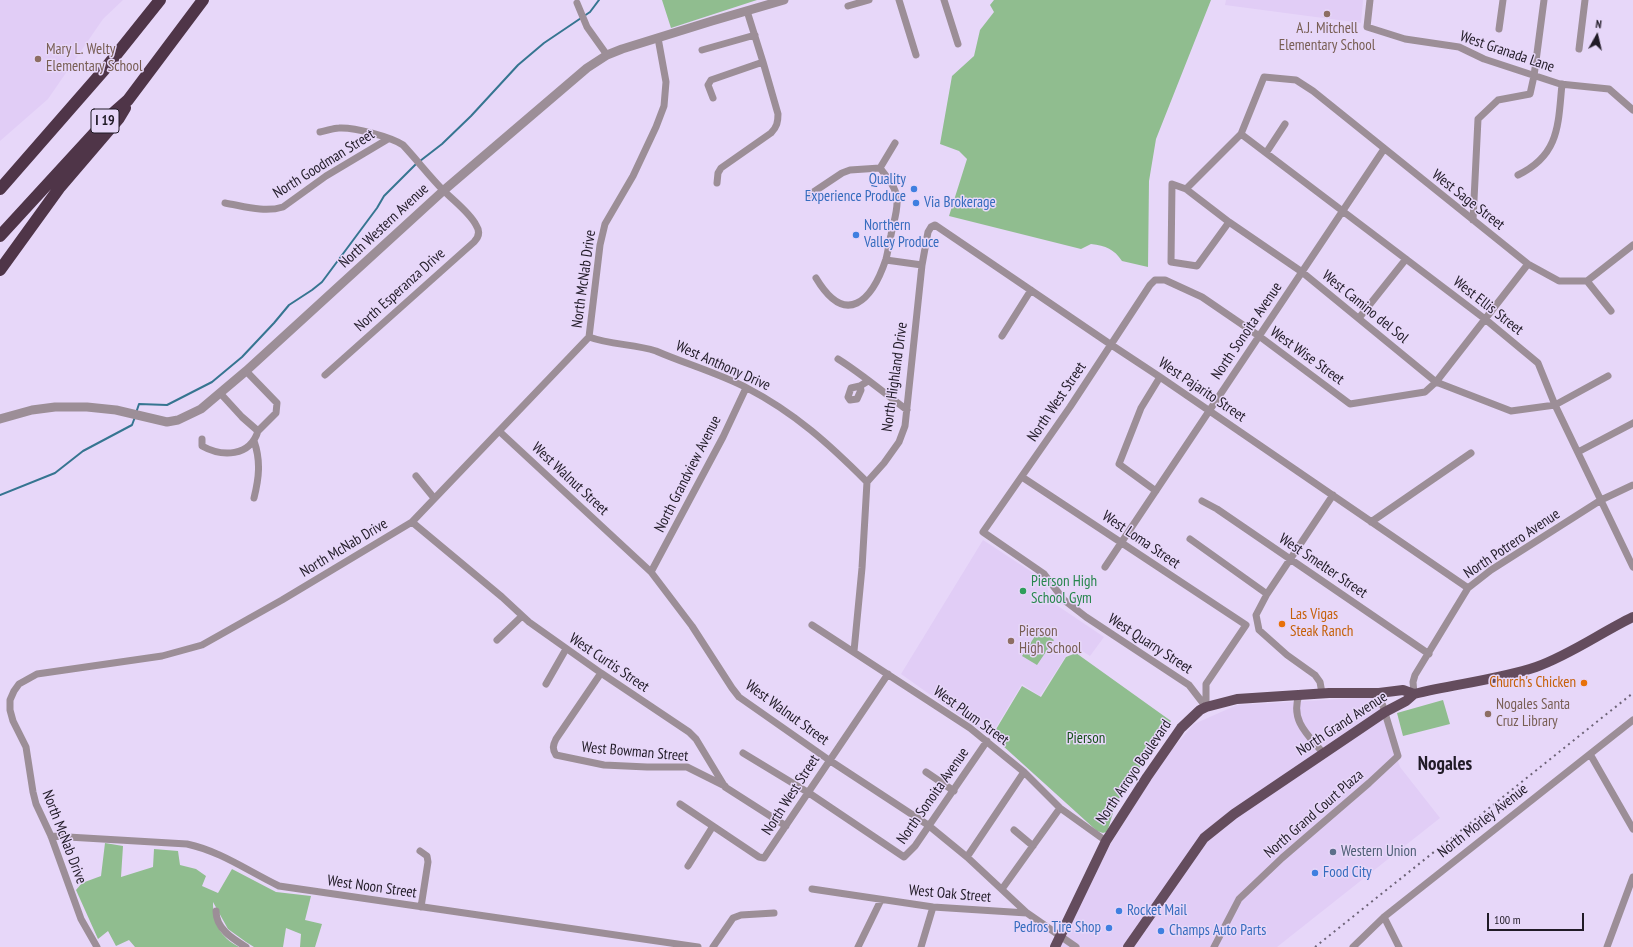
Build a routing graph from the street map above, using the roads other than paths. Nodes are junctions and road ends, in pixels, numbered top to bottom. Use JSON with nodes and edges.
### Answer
{"nodes":[{"id":1,"x":160,"y":0,"type":"edge"},
{"id":2,"x":203,"y":0,"type":"edge"},
{"id":3,"x":784,"y":0,"type":"edge"},
{"id":4,"x":869,"y":0,"type":"edge"},
{"id":5,"x":899,"y":0,"type":"edge"},
{"id":6,"x":944,"y":0,"type":"edge"},
{"id":7,"x":1370,"y":0,"type":"edge"},
{"id":8,"x":1503,"y":0,"type":"edge"},
{"id":9,"x":1544,"y":0,"type":"edge"},
{"id":10,"x":1585,"y":0,"type":"edge"},
{"id":11,"x":577,"y":3,"type":"dead end"},
{"id":12,"x":848,"y":6,"type":"dead end"},
{"id":13,"x":747,"y":10,"type":"junction"},
{"id":14,"x":1499,"y":29,"type":"dead end"},
{"id":15,"x":754,"y":35,"type":"junction"},
{"id":16,"x":658,"y":38,"type":"junction"},
{"id":17,"x":958,"y":44,"type":"dead end"},
{"id":18,"x":702,"y":50,"type":"dead end"},
{"id":19,"x":1579,"y":50,"type":"dead end"},
{"id":20,"x":607,"y":55,"type":"junction"},
{"id":21,"x":916,"y":55,"type":"dead end"},
{"id":22,"x":763,"y":62,"type":"junction"},
{"id":23,"x":1534,"y":76,"type":"junction"},
{"id":24,"x":1562,"y":84,"type":"junction"},
{"id":25,"x":80,"y":97,"type":"junction"},
{"id":26,"x":713,"y":98,"type":"dead end"},
{"id":27,"x":128,"y":100,"type":"junction"},
{"id":28,"x":1633,"y":110,"type":"edge"},
{"id":29,"x":1285,"y":124,"type":"dead end"},
{"id":30,"x":320,"y":132,"type":"dead end"},
{"id":31,"x":1241,"y":134,"type":"junction"},
{"id":32,"x":388,"y":139,"type":"junction"},
{"id":33,"x":895,"y":143,"type":"dead end"},
{"id":34,"x":1384,"y":149,"type":"junction"},
{"id":35,"x":1266,"y":153,"type":"junction"},
{"id":36,"x":880,"y":168,"type":"junction"},
{"id":37,"x":1518,"y":175,"type":"dead end"},
{"id":38,"x":0,"y":176,"type":"edge"},
{"id":39,"x":717,"y":183,"type":"dead end"},
{"id":40,"x":0,"y":189,"type":"edge"},
{"id":41,"x":1186,"y":189,"type":"junction"},
{"id":42,"x":443,"y":191,"type":"junction"},
{"id":43,"x":810,"y":195,"type":"dead end"},
{"id":44,"x":225,"y":203,"type":"dead end"},
{"id":45,"x":1342,"y":211,"type":"junction"},
{"id":46,"x":1473,"y":220,"type":"junction"},
{"id":47,"x":1229,"y":222,"type":"junction"},
{"id":48,"x":0,"y":236,"type":"edge"},
{"id":49,"x":926,"y":239,"type":"joint"},
{"id":50,"x":1633,"y":245,"type":"edge"},
{"id":51,"x":1406,"y":259,"type":"junction"},
{"id":52,"x":886,"y":260,"type":"junction"},
{"id":53,"x":1528,"y":264,"type":"junction"},
{"id":54,"x":922,"y":265,"type":"junction"},
{"id":55,"x":0,"y":270,"type":"edge"},
{"id":56,"x":1302,"y":272,"type":"junction"},
{"id":57,"x":816,"y":278,"type":"dead end"},
{"id":58,"x":1587,"y":281,"type":"junction"},
{"id":59,"x":1150,"y":285,"type":"joint"},
{"id":60,"x":1031,"y":290,"type":"junction"},
{"id":61,"x":1611,"y":311,"type":"dead end"},
{"id":62,"x":1359,"y":318,"type":"junction"},
{"id":63,"x":1485,"y":319,"type":"junction"},
{"id":64,"x":1002,"y":336,"type":"dead end"},
{"id":65,"x":1259,"y":336,"type":"junction"},
{"id":66,"x":589,"y":337,"type":"junction"},
{"id":67,"x":1110,"y":344,"type":"junction"},
{"id":68,"x":838,"y":359,"type":"dead end"},
{"id":69,"x":246,"y":372,"type":"junction"},
{"id":70,"x":325,"y":375,"type":"dead end"},
{"id":71,"x":1608,"y":376,"type":"dead end"},
{"id":72,"x":1160,"y":377,"type":"junction"},
{"id":73,"x":868,"y":381,"type":"junction"},
{"id":74,"x":1436,"y":382,"type":"junction"},
{"id":75,"x":860,"y":386,"type":"dead end"},
{"id":76,"x":746,"y":388,"type":"junction"},
{"id":77,"x":220,"y":393,"type":"junction"},
{"id":78,"x":1555,"y":405,"type":"junction"},
{"id":79,"x":907,"y":410,"type":"junction"},
{"id":80,"x":1210,"y":410,"type":"junction"},
{"id":81,"x":0,"y":419,"type":"edge"},
{"id":82,"x":1633,"y":423,"type":"edge"},
{"id":83,"x":258,"y":431,"type":"junction"},
{"id":84,"x":499,"y":431,"type":"junction"},
{"id":85,"x":202,"y":439,"type":"dead end"},
{"id":86,"x":254,"y":441,"type":"junction"},
{"id":87,"x":1578,"y":452,"type":"junction"},
{"id":88,"x":1471,"y":453,"type":"dead end"},
{"id":89,"x":416,"y":476,"type":"dead end"},
{"id":90,"x":1022,"y":477,"type":"junction"},
{"id":91,"x":867,"y":482,"type":"junction"},
{"id":92,"x":1633,"y":485,"type":"edge"},
{"id":93,"x":1156,"y":491,"type":"junction"},
{"id":94,"x":1333,"y":495,"type":"junction"},
{"id":95,"x":254,"y":498,"type":"dead end"},
{"id":96,"x":434,"y":498,"type":"junction"},
{"id":97,"x":1601,"y":500,"type":"junction"},
{"id":98,"x":1202,"y":501,"type":"dead end"},
{"id":99,"x":412,"y":522,"type":"junction"},
{"id":100,"x":1372,"y":522,"type":"junction"},
{"id":101,"x":983,"y":532,"type":"joint"},
{"id":102,"x":1190,"y":538,"type":"dead end"},
{"id":103,"x":1121,"y":543,"type":"junction"},
{"id":104,"x":1630,"y":551,"type":"edge"},
{"id":105,"x":1290,"y":559,"type":"junction"},
{"id":106,"x":1105,"y":567,"type":"dead end"},
{"id":107,"x":1633,"y":567,"type":"edge"},
{"id":108,"x":652,"y":572,"type":"junction"},
{"id":109,"x":1468,"y":588,"type":"junction"},
{"id":110,"x":1267,"y":594,"type":"junction"},
{"id":111,"x":522,"y":616,"type":"junction"},
{"id":112,"x":1633,"y":617,"type":"edge"},
{"id":113,"x":812,"y":625,"type":"dead end"},
{"id":114,"x":496,"y":640,"type":"dead end"},
{"id":115,"x":566,"y":649,"type":"junction"},
{"id":116,"x":854,"y":651,"type":"junction"},
{"id":117,"x":1429,"y":654,"type":"junction"},
{"id":118,"x":601,"y":673,"type":"junction"},
{"id":119,"x":888,"y":674,"type":"junction"},
{"id":120,"x":546,"y":684,"type":"dead end"},
{"id":121,"x":1379,"y":693,"type":"junction"},
{"id":122,"x":1322,"y":694,"type":"junction"},
{"id":123,"x":1414,"y":694,"type":"junction"},
{"id":124,"x":1300,"y":695,"type":"junction"},
{"id":125,"x":1206,"y":707,"type":"junction"},
{"id":126,"x":1385,"y":712,"type":"junction"},
{"id":127,"x":1633,"y":720,"type":"edge"},
{"id":128,"x":987,"y":741,"type":"junction"},
{"id":129,"x":743,"y":752,"type":"dead end"},
{"id":130,"x":1324,"y":754,"type":"junction"},
{"id":131,"x":1590,"y":754,"type":"junction"},
{"id":132,"x":829,"y":760,"type":"junction"},
{"id":133,"x":926,"y":772,"type":"dead end"},
{"id":134,"x":1024,"y":772,"type":"junction"},
{"id":135,"x":725,"y":786,"type":"junction"},
{"id":136,"x":954,"y":790,"type":"junction"},
{"id":137,"x":808,"y":793,"type":"junction"},
{"id":138,"x":680,"y":804,"type":"dead end"},
{"id":139,"x":1060,"y":808,"type":"junction"},
{"id":140,"x":928,"y":825,"type":"junction"},
{"id":141,"x":713,"y":826,"type":"junction"},
{"id":142,"x":786,"y":826,"type":"junction"},
{"id":143,"x":1633,"y":829,"type":"edge"},
{"id":144,"x":1014,"y":830,"type":"dead end"},
{"id":145,"x":51,"y":836,"type":"junction"},
{"id":146,"x":1106,"y":841,"type":"junction"},
{"id":147,"x":1032,"y":846,"type":"junction"},
{"id":148,"x":420,"y":851,"type":"dead end"},
{"id":149,"x":967,"y":857,"type":"junction"},
{"id":150,"x":688,"y":866,"type":"dead end"},
{"id":151,"x":1633,"y":877,"type":"edge"},
{"id":152,"x":812,"y":889,"type":"dead end"},
{"id":153,"x":1002,"y":889,"type":"junction"},
{"id":154,"x":881,"y":900,"type":"junction"},
{"id":155,"x":421,"y":907,"type":"junction"},
{"id":156,"x":933,"y":907,"type":"junction"},
{"id":157,"x":216,"y":912,"type":"dead end"},
{"id":158,"x":774,"y":913,"type":"dead end"},
{"id":159,"x":1027,"y":913,"type":"junction"},
{"id":160,"x":1384,"y":917,"type":"junction"},
{"id":161,"x":1060,"y":935,"type":"junction"},
{"id":162,"x":97,"y":947,"type":"edge"},
{"id":163,"x":246,"y":947,"type":"edge"},
{"id":164,"x":698,"y":947,"type":"edge"},
{"id":165,"x":713,"y":947,"type":"edge"},
{"id":166,"x":858,"y":947,"type":"edge"},
{"id":167,"x":922,"y":947,"type":"edge"},
{"id":168,"x":1056,"y":947,"type":"edge"},
{"id":169,"x":1076,"y":947,"type":"edge"},
{"id":170,"x":1128,"y":947,"type":"edge"},
{"id":171,"x":1214,"y":947,"type":"edge"},
{"id":172,"x":1353,"y":947,"type":"edge"},
{"id":173,"x":1399,"y":947,"type":"edge"},
{"id":174,"x":1607,"y":947,"type":"edge"}],
"edges":[{"from":1,"to":25,"type":"highway","number":"I 19"},
{"from":2,"to":27,"type":"highway","number":"I 19"},
{"from":3,"to":13,"type":"street","name":"North Western Avenue"},
{"from":4,"to":12,"type":"street"},
{"from":5,"to":21,"type":"street"},
{"from":6,"to":17,"type":"street"},
{"from":7,"to":23,"type":"street","name":"West Granada Lane"},
{"from":8,"to":14,"type":"street"},
{"from":9,"to":23,"type":"street"},
{"from":10,"to":19,"type":"street"},
{"from":11,"to":20,"type":"street"},
{"from":13,"to":15,"type":"street"},
{"from":13,"to":16,"type":"street","name":"North Western Avenue"},
{"from":15,"to":18,"type":"street"},
{"from":15,"to":22,"type":"street"},
{"from":16,"to":20,"type":"street","name":"North Western Avenue"},
{"from":16,"to":66,"type":"street","name":"North McNab Drive"},
{"from":20,"to":42,"type":"street","name":"North Western Avenue"},
{"from":22,"to":26,"type":"street"},
{"from":22,"to":39,"type":"street"},
{"from":23,"to":24,"type":"street","name":"West Granada Lane"},
{"from":23,"to":46,"type":"street"},
{"from":24,"to":28,"type":"street","name":"West Granada Lane"},
{"from":24,"to":37,"type":"street"},
{"from":25,"to":38,"type":"highway"},
{"from":25,"to":40,"type":"highway","number":"I 19"},
{"from":27,"to":48,"type":"highway","number":"I 19"},
{"from":27,"to":55,"type":"highway"},
{"from":29,"to":35,"type":"street"},
{"from":30,"to":32,"type":"street"},
{"from":31,"to":34,"type":"street","name":"West Sage Street"},
{"from":31,"to":35,"type":"street","name":"West Ellis Street"},
{"from":31,"to":41,"type":"street"},
{"from":32,"to":42,"type":"street"},
{"from":32,"to":44,"type":"street","name":"North Goodman Street"},
{"from":33,"to":36,"type":"street"},
{"from":34,"to":45,"type":"street","name":"North Sonoita Avenue"},
{"from":34,"to":46,"type":"street","name":"West Sage Street"},
{"from":35,"to":45,"type":"street","name":"West Ellis Street"},
{"from":36,"to":43,"type":"street"},
{"from":36,"to":52,"type":"street"},
{"from":41,"to":47,"type":"street","name":"West Camino del Sol"},
{"from":41,"to":47,"type":"street","name":"West Camino del Sol"},
{"from":42,"to":69,"type":"street","name":"North Western Avenue"},
{"from":42,"to":70,"type":"street","name":"North Esperanza Drive"},
{"from":45,"to":51,"type":"street","name":"West Ellis Street"},
{"from":45,"to":56,"type":"street","name":"North Sonoita Avenue"},
{"from":46,"to":53,"type":"street","name":"West Sage Street"},
{"from":47,"to":56,"type":"street","name":"West Camino del Sol"},
{"from":49,"to":54,"type":"street","name":"North Highland Drive"},
{"from":49,"to":60,"type":"street","name":"West Pajarito Street"},
{"from":50,"to":58,"type":"street"},
{"from":51,"to":62,"type":"street"},
{"from":51,"to":63,"type":"street","name":"West Ellis Street"},
{"from":52,"to":54,"type":"street"},
{"from":52,"to":57,"type":"street"},
{"from":53,"to":58,"type":"street","name":"West Sage Street"},
{"from":53,"to":63,"type":"street","name":"West Wise Street"},
{"from":54,"to":79,"type":"street","name":"North Highland Drive"},
{"from":56,"to":62,"type":"street","name":"West Camino del Sol"},
{"from":56,"to":65,"type":"street","name":"North Sonoita Avenue"},
{"from":58,"to":61,"type":"street"},
{"from":59,"to":65,"type":"street","name":"West Wise Street"},
{"from":59,"to":67,"type":"street","name":"North West Street"},
{"from":60,"to":64,"type":"street"},
{"from":60,"to":67,"type":"street","name":"West Pajarito Street"},
{"from":62,"to":74,"type":"street","name":"West Camino del Sol"},
{"from":63,"to":74,"type":"street","name":"West Wise Street"},
{"from":63,"to":78,"type":"street","name":"West Ellis Street"},
{"from":65,"to":74,"type":"street","name":"West Wise Street"},
{"from":65,"to":80,"type":"street","name":"North Sonoita Avenue"},
{"from":66,"to":76,"type":"street","name":"West Anthony Drive"},
{"from":66,"to":84,"type":"street","name":"North McNab Drive"},
{"from":67,"to":72,"type":"street","name":"West Pajarito Street"},
{"from":67,"to":90,"type":"street","name":"North West Street"},
{"from":68,"to":73,"type":"street"},
{"from":69,"to":77,"type":"street","name":"North Western Avenue"},
{"from":69,"to":83,"type":"street"},
{"from":71,"to":78,"type":"street"},
{"from":72,"to":80,"type":"street","name":"West Pajarito Street"},
{"from":72,"to":93,"type":"street"},
{"from":73,"to":75,"type":"street"},
{"from":73,"to":79,"type":"street"},
{"from":74,"to":78,"type":"street","name":"West Camino del Sol"},
{"from":76,"to":91,"type":"street","name":"West Anthony Drive"},
{"from":76,"to":108,"type":"street","name":"North Grandview Avenue"},
{"from":77,"to":81,"type":"street","name":"North Western Avenue"},
{"from":77,"to":83,"type":"street"},
{"from":78,"to":87,"type":"street","name":"West Ellis Street"},
{"from":79,"to":91,"type":"street","name":"North Highland Drive"},
{"from":80,"to":93,"type":"street","name":"North Sonoita Avenue"},
{"from":80,"to":94,"type":"street","name":"West Pajarito Street"},
{"from":82,"to":87,"type":"street"},
{"from":83,"to":86,"type":"street"},
{"from":84,"to":96,"type":"street","name":"North McNab Drive"},
{"from":84,"to":108,"type":"street","name":"West Walnut Street"},
{"from":85,"to":86,"type":"street"},
{"from":86,"to":95,"type":"street"},
{"from":87,"to":97,"type":"street","name":"West Ellis Street"},
{"from":88,"to":100,"type":"street"},
{"from":89,"to":96,"type":"street"},
{"from":90,"to":101,"type":"street","name":"North West Street"},
{"from":90,"to":103,"type":"street","name":"West Loma Street"},
{"from":91,"to":116,"type":"street"},
{"from":92,"to":97,"type":"street","name":"North Potrero Avenue"},
{"from":93,"to":103,"type":"street","name":"North Sonoita Avenue"},
{"from":94,"to":100,"type":"street","name":"West Pajarito Street"},
{"from":94,"to":105,"type":"street"},
{"from":96,"to":99,"type":"street","name":"North McNab Drive"},
{"from":97,"to":104,"type":"street","name":"West Ellis Street"},
{"from":97,"to":109,"type":"street","name":"North Potrero Avenue"},
{"from":98,"to":105,"type":"street","name":"West Smelter Street"},
{"from":99,"to":111,"type":"street","name":"West Curtis Street"},
{"from":99,"to":145,"type":"street","name":"North McNab Drive"},
{"from":100,"to":109,"type":"street","name":"West Pajarito Street"},
{"from":101,"to":125,"type":"street","name":"West Quarry Street"},
{"from":102,"to":110,"type":"street"},
{"from":103,"to":106,"type":"street","name":"North Sonoita Avenue"},
{"from":103,"to":125,"type":"street","name":"West Loma Street"},
{"from":104,"to":107,"type":"street","name":"West Ellis Street"},
{"from":105,"to":110,"type":"street"},
{"from":105,"to":117,"type":"street","name":"West Smelter Street"},
{"from":108,"to":132,"type":"street","name":"West Walnut Street"},
{"from":109,"to":117,"type":"street","name":"North Potrero Avenue"},
{"from":110,"to":122,"type":"street"},
{"from":111,"to":114,"type":"street"},
{"from":111,"to":115,"type":"street","name":"West Curtis Street"},
{"from":112,"to":123,"type":"main road","name":"North Grand Avenue"},
{"from":113,"to":116,"type":"street","name":"West Plum Street"},
{"from":115,"to":118,"type":"street","name":"West Curtis Street"},
{"from":115,"to":120,"type":"street"},
{"from":116,"to":119,"type":"street","name":"West Plum Street"},
{"from":117,"to":123,"type":"street","name":"North Potrero Avenue"},
{"from":118,"to":135,"type":"street","name":"West Curtis Street"},
{"from":118,"to":135,"type":"street","name":"West Bowman Street"},
{"from":119,"to":128,"type":"street","name":"West Plum Street"},
{"from":119,"to":132,"type":"street","name":"North West Street"},
{"from":121,"to":122,"type":"main road","name":"North Arroyo Boulevard"},
{"from":121,"to":123,"type":"main road","name":"North Arroyo Boulevard"},
{"from":121,"to":126,"type":"street","name":"North Grand Court Plaza"},
{"from":122,"to":124,"type":"main road","name":"North Arroyo Boulevard"},
{"from":123,"to":126,"type":"main road","name":"North Grand Avenue"},
{"from":124,"to":125,"type":"main road","name":"North Arroyo Boulevard"},
{"from":124,"to":130,"type":"street"},
{"from":125,"to":146,"type":"main road","name":"North Arroyo Boulevard"},
{"from":126,"to":130,"type":"main road","name":"North Grand Avenue"},
{"from":126,"to":171,"type":"street","name":"North Grand Court Plaza"},
{"from":127,"to":131,"type":"street","name":"North Morley Avenue"},
{"from":128,"to":134,"type":"street","name":"West Plum Street"},
{"from":128,"to":136,"type":"street","name":"North Sonoita Avenue"},
{"from":129,"to":137,"type":"street"},
{"from":130,"to":170,"type":"main road","name":"North Grand Avenue"},
{"from":131,"to":143,"type":"street"},
{"from":131,"to":160,"type":"street","name":"North Morley Avenue"},
{"from":132,"to":137,"type":"street","name":"North West Street"},
{"from":132,"to":140,"type":"street","name":"West Walnut Street"},
{"from":133,"to":136,"type":"street"},
{"from":134,"to":139,"type":"street","name":"West Plum Street"},
{"from":134,"to":149,"type":"street"},
{"from":135,"to":142,"type":"street","name":"West Curtis Street"},
{"from":136,"to":140,"type":"street","name":"North Sonoita Avenue"},
{"from":137,"to":140,"type":"street","name":"North Sonoita Avenue"},
{"from":137,"to":142,"type":"street","name":"North West Street"},
{"from":138,"to":141,"type":"street"},
{"from":139,"to":146,"type":"street","name":"West Plum Street"},
{"from":139,"to":147,"type":"street"},
{"from":140,"to":149,"type":"street","name":"West Walnut Street"},
{"from":141,"to":142,"type":"street","name":"North West Street"},
{"from":141,"to":150,"type":"street"},
{"from":144,"to":147,"type":"street"},
{"from":145,"to":155,"type":"street","name":"West Noon Street"},
{"from":145,"to":162,"type":"street","name":"North McNab Drive"},
{"from":146,"to":161,"type":"main road","name":"North Arroyo Boulevard"},
{"from":147,"to":153,"type":"street"},
{"from":148,"to":155,"type":"street"},
{"from":149,"to":153,"type":"street","name":"West Walnut Street"},
{"from":151,"to":174,"type":"street"},
{"from":152,"to":154,"type":"street","name":"West Oak Street"},
{"from":153,"to":159,"type":"street","name":"West Walnut Street"},
{"from":154,"to":156,"type":"street","name":"West Oak Street"},
{"from":154,"to":166,"type":"street"},
{"from":155,"to":164,"type":"street","name":"West Noon Street"},
{"from":156,"to":159,"type":"street","name":"West Oak Street"},
{"from":156,"to":167,"type":"street"},
{"from":157,"to":163,"type":"street"},
{"from":158,"to":165,"type":"street"},
{"from":159,"to":161,"type":"street"},
{"from":160,"to":172,"type":"street","name":"North Morley Avenue"},
{"from":160,"to":173,"type":"street"},
{"from":161,"to":168,"type":"main road","name":"North Arroyo Boulevard"},
{"from":161,"to":169,"type":"street"}]}
